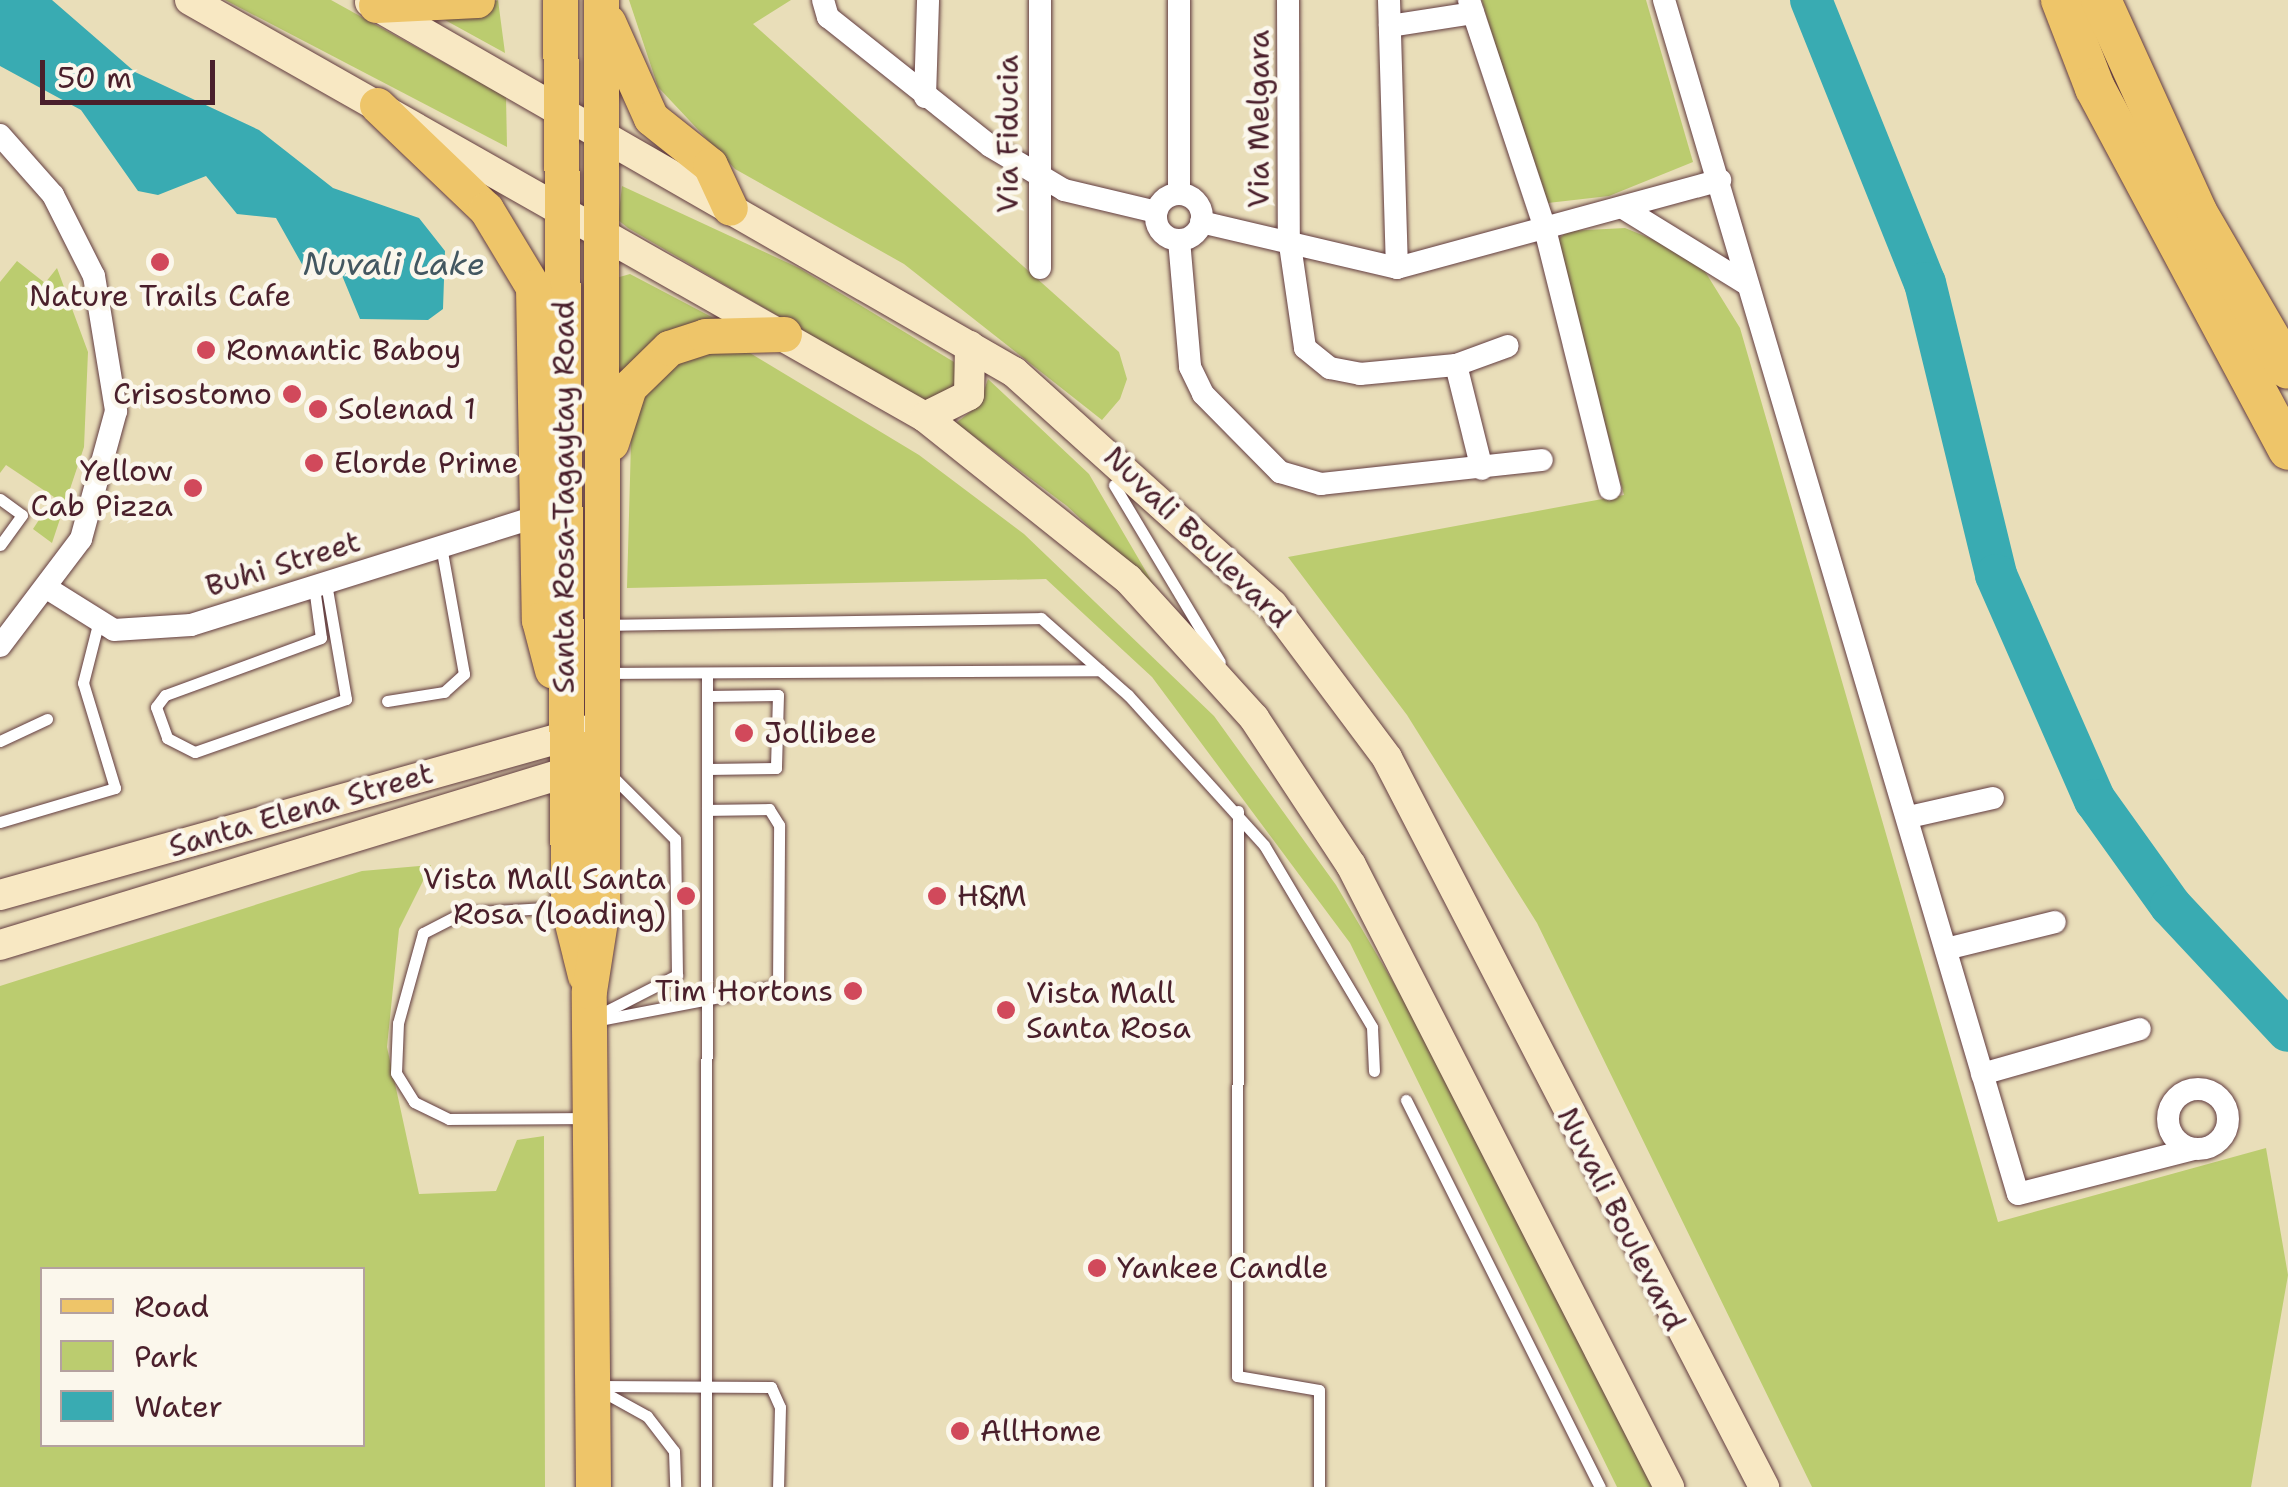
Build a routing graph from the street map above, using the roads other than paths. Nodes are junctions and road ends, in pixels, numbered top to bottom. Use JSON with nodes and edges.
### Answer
{"nodes":[{"id":1,"x":190,"y":0,"type":"edge"},
{"id":2,"x":477,"y":0,"type":"edge"},
{"id":3,"x":560,"y":0,"type":"edge"},
{"id":4,"x":600,"y":0,"type":"edge"},
{"id":5,"x":823,"y":0,"type":"edge"},
{"id":6,"x":928,"y":0,"type":"edge"},
{"id":7,"x":1040,"y":0,"type":"edge"},
{"id":8,"x":1179,"y":0,"type":"edge"},
{"id":9,"x":1288,"y":0,"type":"edge"},
{"id":10,"x":1389,"y":0,"type":"edge"},
{"id":11,"x":1664,"y":0,"type":"edge"},
{"id":12,"x":2061,"y":0,"type":"edge"},
{"id":13,"x":2101,"y":0,"type":"edge"},
{"id":14,"x":372,"y":2,"type":"edge"},
{"id":15,"x":1471,"y":7,"type":"edge"},
{"id":16,"x":1390,"y":26,"type":"junction"},
{"id":17,"x":924,"y":97,"type":"junction"},
{"id":18,"x":376,"y":105,"type":"junction"},
{"id":19,"x":561,"y":113,"type":"junction"},
{"id":20,"x":0,"y":134,"type":"edge"},
{"id":21,"x":598,"y":134,"type":"junction"},
{"id":22,"x":1034,"y":173,"type":"junction"},
{"id":23,"x":1720,"y":180,"type":"junction"},
{"id":24,"x":1180,"y":194,"type":"junction"},
{"id":25,"x":562,"y":208,"type":"junction"},
{"id":26,"x":730,"y":208,"type":"junction"},
{"id":27,"x":1623,"y":208,"type":"junction"},
{"id":28,"x":1156,"y":212,"type":"junction"},
{"id":29,"x":1201,"y":222,"type":"junction"},
{"id":30,"x":597,"y":228,"type":"junction"},
{"id":31,"x":1545,"y":229,"type":"junction"},
{"id":32,"x":1289,"y":238,"type":"junction"},
{"id":33,"x":1180,"y":240,"type":"junction"},
{"id":34,"x":1040,"y":268,"type":"dead end"},
{"id":35,"x":1397,"y":268,"type":"junction"},
{"id":36,"x":1745,"y":283,"type":"junction"},
{"id":37,"x":784,"y":334,"type":"junction"},
{"id":38,"x":970,"y":346,"type":"junction"},
{"id":39,"x":1508,"y":346,"type":"dead end"},
{"id":40,"x":1456,"y":365,"type":"junction"},
{"id":41,"x":2288,"y":368,"type":"edge"},
{"id":42,"x":563,"y":371,"type":"junction"},
{"id":43,"x":925,"y":416,"type":"junction"},
{"id":44,"x":539,"y":445,"type":"junction"},
{"id":45,"x":2288,"y":450,"type":"edge"},
{"id":46,"x":1542,"y":460,"type":"dead end"},
{"id":47,"x":1482,"y":469,"type":"junction"},
{"id":48,"x":1114,"y":485,"type":"dead end"},
{"id":49,"x":1610,"y":489,"type":"dead end"},
{"id":50,"x":0,"y":499,"type":"edge"},
{"id":51,"x":539,"y":516,"type":"junction"},
{"id":52,"x":599,"y":518,"type":"junction"},
{"id":53,"x":0,"y":546,"type":"edge"},
{"id":54,"x":442,"y":546,"type":"junction"},
{"id":55,"x":320,"y":584,"type":"junction"},
{"id":56,"x":50,"y":590,"type":"junction"},
{"id":57,"x":98,"y":624,"type":"junction"},
{"id":58,"x":601,"y":625,"type":"junction"},
{"id":59,"x":0,"y":646,"type":"edge"},
{"id":60,"x":1100,"y":670,"type":"junction"},
{"id":61,"x":601,"y":673,"type":"junction"},
{"id":62,"x":707,"y":673,"type":"junction"},
{"id":63,"x":707,"y":696,"type":"junction"},
{"id":64,"x":388,"y":701,"type":"dead end"},
{"id":65,"x":1254,"y":718,"type":"junction"},
{"id":66,"x":48,"y":719,"type":"dead end"},
{"id":67,"x":579,"y":730,"type":"junction"},
{"id":68,"x":0,"y":741,"type":"edge"},
{"id":69,"x":585,"y":769,"type":"junction"},
{"id":70,"x":707,"y":770,"type":"junction"},
{"id":71,"x":1993,"y":798,"type":"dead end"},
{"id":72,"x":707,"y":810,"type":"junction"},
{"id":73,"x":1238,"y":811,"type":"junction"},
{"id":74,"x":1909,"y":817,"type":"junction"},
{"id":75,"x":0,"y":822,"type":"edge"},
{"id":76,"x":0,"y":896,"type":"edge"},
{"id":77,"x":568,"y":907,"type":"junction"},
{"id":78,"x":2055,"y":922,"type":"dead end"},
{"id":79,"x":0,"y":945,"type":"edge"},
{"id":80,"x":1946,"y":949,"type":"junction"},
{"id":81,"x":707,"y":1004,"type":"junction"},
{"id":82,"x":589,"y":1006,"type":"junction"},
{"id":83,"x":2140,"y":1029,"type":"dead end"},
{"id":84,"x":1374,"y":1071,"type":"dead end"},
{"id":85,"x":1982,"y":1074,"type":"junction"},
{"id":86,"x":1406,"y":1100,"type":"dead end"},
{"id":87,"x":592,"y":1118,"type":"junction"},
{"id":88,"x":2193,"y":1149,"type":"dead end"},
{"id":89,"x":592,"y":1386,"type":"junction"},
{"id":90,"x":706,"y":1386,"type":"junction"},
{"id":91,"x":593,"y":1487,"type":"edge"},
{"id":92,"x":675,"y":1487,"type":"edge"},
{"id":93,"x":706,"y":1487,"type":"edge"},
{"id":94,"x":778,"y":1487,"type":"edge"},
{"id":95,"x":1319,"y":1487,"type":"edge"},
{"id":96,"x":1600,"y":1487,"type":"edge"},
{"id":97,"x":1668,"y":1487,"type":"edge"},
{"id":98,"x":1764,"y":1487,"type":"edge"}],
"edges":[{"from":1,"to":18,"type":"main road","name":"Nuvali Boulevard"},
{"from":2,"to":14,"type":"main road"},
{"from":3,"to":19,"type":"main road","name":"Santa Rosa-Tagaytay Road"},
{"from":4,"to":21,"type":"main road","name":"Santa Rosa-Tagaytay Road"},
{"from":4,"to":26,"type":"main road"},
{"from":5,"to":17,"type":"street"},
{"from":6,"to":17,"type":"street"},
{"from":7,"to":22,"type":"street","name":"Via Fiducia"},
{"from":8,"to":24,"type":"street"},
{"from":9,"to":32,"type":"street","name":"Via Melgara"},
{"from":10,"to":16,"type":"street"},
{"from":11,"to":23,"type":"street"},
{"from":12,"to":45,"type":"highway"},
{"from":13,"to":41,"type":"highway"},
{"from":14,"to":19,"type":"main road","name":"Nuvali Boulevard"},
{"from":15,"to":16,"type":"street"},
{"from":15,"to":31,"type":"street"},
{"from":16,"to":35,"type":"street"},
{"from":17,"to":22,"type":"street"},
{"from":18,"to":25,"type":"main road","name":"Nuvali Boulevard"},
{"from":18,"to":44,"type":"main road"},
{"from":19,"to":21,"type":"main road","name":"Nuvali Boulevard"},
{"from":19,"to":25,"type":"main road","name":"Santa Rosa-Tagaytay Road"},
{"from":20,"to":56,"type":"street"},
{"from":21,"to":26,"type":"main road","name":"Nuvali Boulevard"},
{"from":21,"to":30,"type":"main road","name":"Santa Rosa-Tagaytay Road"},
{"from":22,"to":28,"type":"street"},
{"from":22,"to":34,"type":"street","name":"Via Fiducia"},
{"from":23,"to":27,"type":"street"},
{"from":23,"to":36,"type":"street"},
{"from":24,"to":28,"type":"street"},
{"from":24,"to":29,"type":"street"},
{"from":25,"to":30,"type":"main road","name":"Nuvali Boulevard"},
{"from":25,"to":42,"type":"main road","name":"Santa Rosa-Tagaytay Road"},
{"from":26,"to":38,"type":"main road","name":"Nuvali Boulevard"},
{"from":27,"to":31,"type":"street"},
{"from":27,"to":36,"type":"street"},
{"from":28,"to":33,"type":"street"},
{"from":29,"to":32,"type":"street"},
{"from":29,"to":33,"type":"street"},
{"from":30,"to":37,"type":"main road","name":"Nuvali Boulevard"},
{"from":30,"to":52,"type":"main road","name":"Santa Rosa-Tagaytay Road"},
{"from":31,"to":35,"type":"street"},
{"from":31,"to":49,"type":"street"},
{"from":32,"to":35,"type":"street"},
{"from":32,"to":40,"type":"street","name":"Via Melgara"},
{"from":33,"to":47,"type":"street"},
{"from":36,"to":74,"type":"street"},
{"from":37,"to":43,"type":"main road","name":"Nuvali Boulevard"},
{"from":37,"to":52,"type":"main road"},
{"from":38,"to":43,"type":"main road"},
{"from":38,"to":98,"type":"main road","name":"Nuvali Boulevard"},
{"from":39,"to":40,"type":"street","name":"Via Melgara"},
{"from":40,"to":47,"type":"street"},
{"from":42,"to":44,"type":"main road"},
{"from":42,"to":67,"type":"main road","name":"Santa Rosa-Tagaytay Road"},
{"from":43,"to":65,"type":"main road","name":"Nuvali Boulevard"},
{"from":44,"to":51,"type":"main road"},
{"from":46,"to":47,"type":"street"},
{"from":48,"to":65,"type":"lane","name":"Nuvali Boulevard"},
{"from":50,"to":53,"type":"lane"},
{"from":51,"to":54,"type":"street","name":"Buhi Street"},
{"from":51,"to":67,"type":"main road"},
{"from":52,"to":58,"type":"main road","name":"Santa Rosa-Tagaytay Road"},
{"from":54,"to":55,"type":"street","name":"Buhi Street"},
{"from":54,"to":64,"type":"lane"},
{"from":55,"to":55,"type":"lane"},
{"from":55,"to":57,"type":"street","name":"Buhi Street"},
{"from":56,"to":57,"type":"street"},
{"from":56,"to":59,"type":"street"},
{"from":57,"to":75,"type":"lane"},
{"from":58,"to":60,"type":"lane"},
{"from":58,"to":61,"type":"main road","name":"Santa Rosa-Tagaytay Road"},
{"from":60,"to":62,"type":"lane"},
{"from":60,"to":73,"type":"lane"},
{"from":61,"to":62,"type":"lane"},
{"from":61,"to":67,"type":"main road","name":"Santa Rosa-Tagaytay Road"},
{"from":62,"to":63,"type":"lane"},
{"from":63,"to":70,"type":"lane"},
{"from":63,"to":70,"type":"lane"},
{"from":65,"to":97,"type":"main road","name":"Nuvali Boulevard"},
{"from":66,"to":68,"type":"lane"},
{"from":67,"to":69,"type":"main road","name":"Santa Rosa-Tagaytay Road"},
{"from":67,"to":76,"type":"main road","name":"Santa Elena Street"},
{"from":69,"to":77,"type":"main road","name":"Santa Rosa-Tagaytay Road"},
{"from":69,"to":79,"type":"main road","name":"Santa Elena Street"},
{"from":69,"to":82,"type":"main road","name":"Santa Rosa-Tagaytay Road"},
{"from":69,"to":82,"type":"lane"},
{"from":70,"to":72,"type":"lane"},
{"from":71,"to":74,"type":"street"},
{"from":72,"to":81,"type":"lane"},
{"from":72,"to":81,"type":"lane"},
{"from":73,"to":84,"type":"lane"},
{"from":73,"to":95,"type":"lane"},
{"from":74,"to":80,"type":"street"},
{"from":77,"to":82,"type":"main road","name":"Santa Rosa-Tagaytay Road"},
{"from":77,"to":87,"type":"lane"},
{"from":78,"to":80,"type":"street"},
{"from":80,"to":85,"type":"street"},
{"from":81,"to":82,"type":"lane"},
{"from":81,"to":90,"type":"lane"},
{"from":82,"to":87,"type":"main road","name":"Santa Rosa-Tagaytay Road"},
{"from":83,"to":85,"type":"street"},
{"from":85,"to":88,"type":"street"},
{"from":86,"to":96,"type":"lane"},
{"from":87,"to":89,"type":"main road","name":"Santa Rosa-Tagaytay Road"},
{"from":89,"to":90,"type":"lane"},
{"from":89,"to":91,"type":"main road","name":"Santa Rosa-Tagaytay Road"},
{"from":89,"to":92,"type":"lane"},
{"from":90,"to":93,"type":"lane"},
{"from":90,"to":94,"type":"lane"}]}
